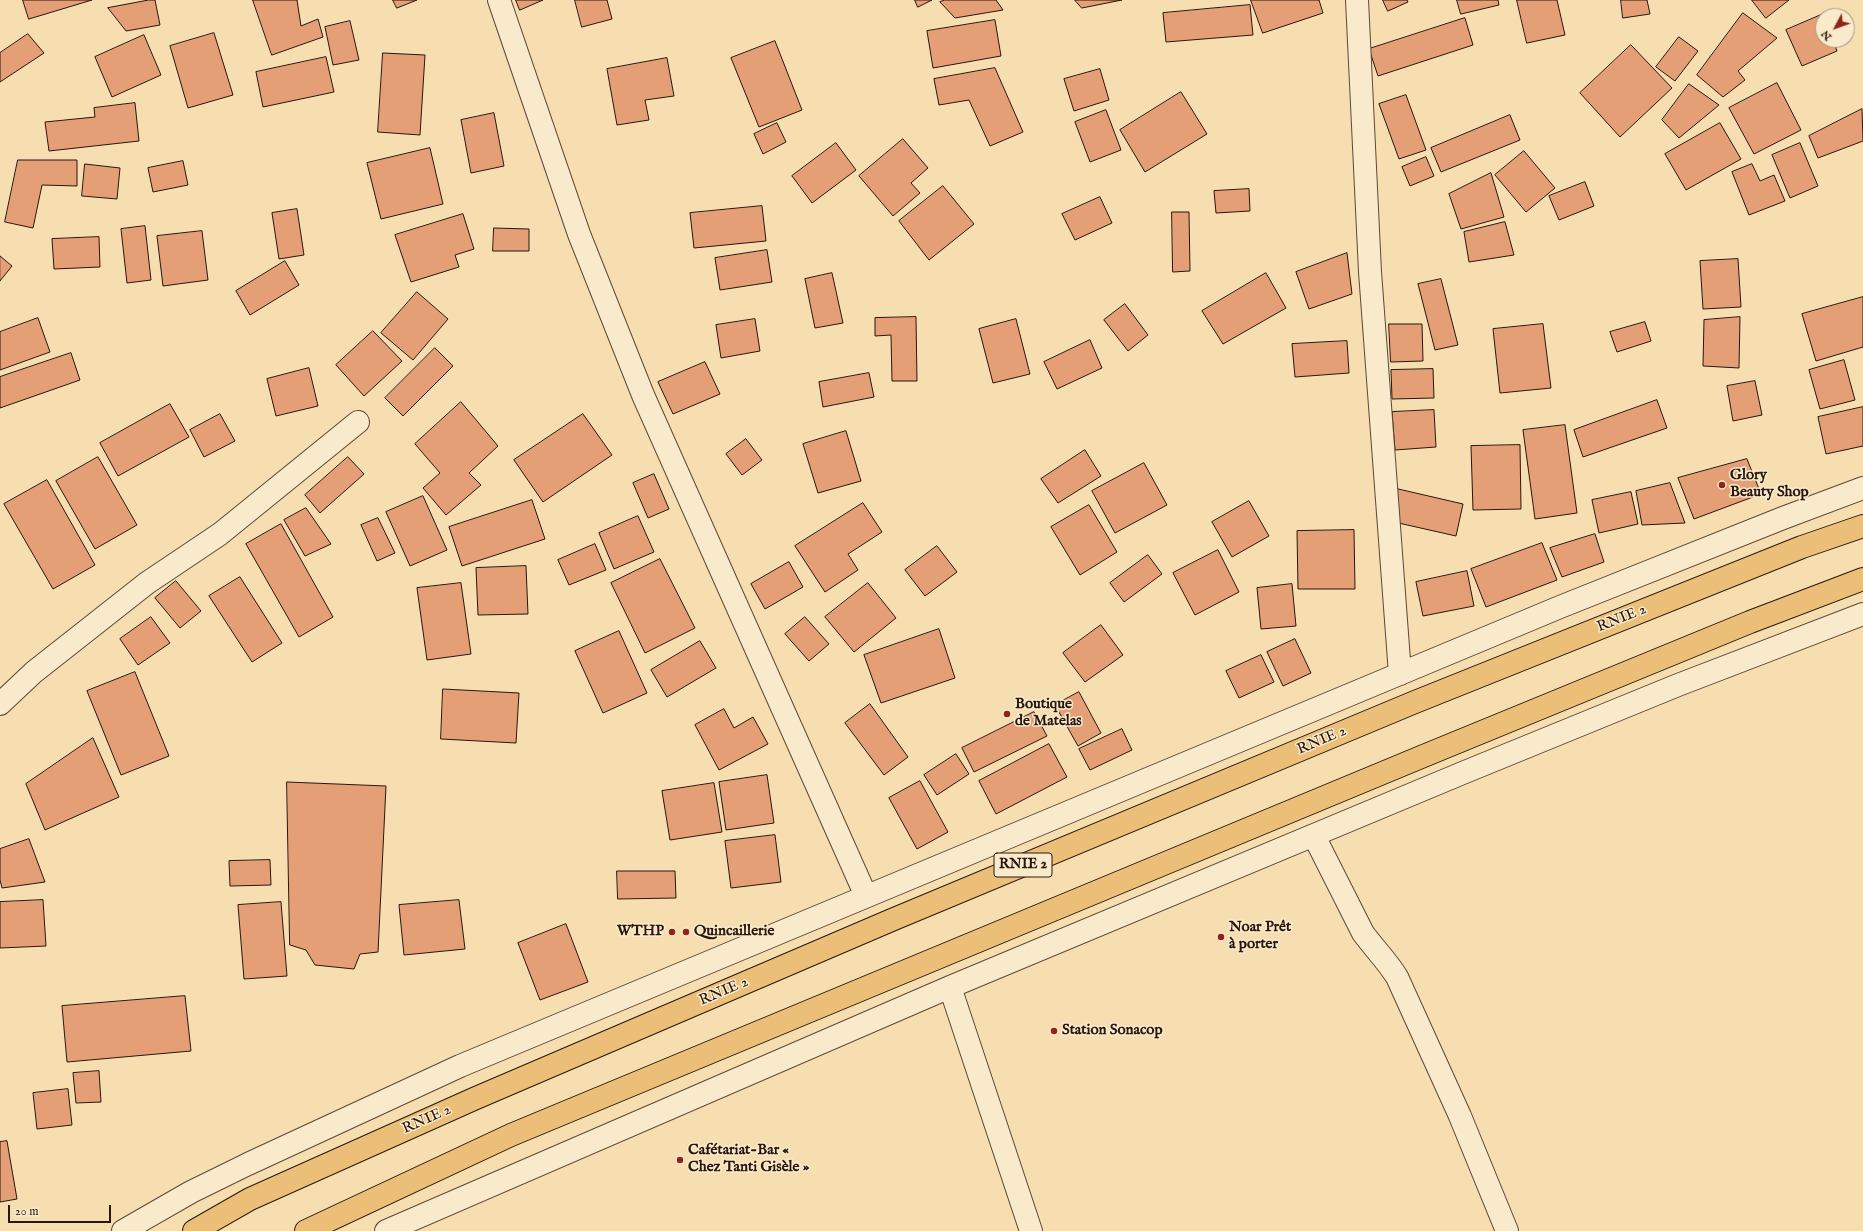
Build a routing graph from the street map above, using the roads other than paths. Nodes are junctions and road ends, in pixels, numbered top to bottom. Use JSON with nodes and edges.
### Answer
{"nodes":[{"id":1,"x":499,"y":0,"type":"edge"},
{"id":2,"x":1357,"y":0,"type":"edge"},
{"id":3,"x":358,"y":422,"type":"dead end"},
{"id":4,"x":1863,"y":488,"type":"edge"},
{"id":5,"x":1863,"y":526,"type":"edge"},
{"id":6,"x":1863,"y":579,"type":"edge"},
{"id":7,"x":1863,"y":614,"type":"edge"},
{"id":8,"x":1400,"y":674,"type":"junction"},
{"id":9,"x":0,"y":704,"type":"edge"},
{"id":10,"x":1314,"y":836,"type":"junction"},
{"id":11,"x":866,"y":896,"type":"junction"},
{"id":12,"x":950,"y":988,"type":"junction"},
{"id":13,"x":123,"y":1231,"type":"edge"},
{"id":14,"x":194,"y":1231,"type":"edge"},
{"id":15,"x":306,"y":1231,"type":"edge"},
{"id":16,"x":386,"y":1231,"type":"edge"},
{"id":17,"x":1032,"y":1231,"type":"edge"},
{"id":18,"x":1507,"y":1231,"type":"edge"}],
"edges":[{"from":1,"to":11,"type":"street"},
{"from":2,"to":8,"type":"street"},
{"from":3,"to":9,"type":"street"},
{"from":4,"to":8,"type":"street"},
{"from":5,"to":14,"type":"highway","name":"RNIE 2","number":"RNIE 2"},
{"from":6,"to":15,"type":"highway"},
{"from":7,"to":10,"type":"street"},
{"from":8,"to":11,"type":"street"},
{"from":10,"to":12,"type":"street"},
{"from":10,"to":18,"type":"street"},
{"from":11,"to":13,"type":"street"},
{"from":12,"to":16,"type":"street"},
{"from":12,"to":17,"type":"street"}]}
